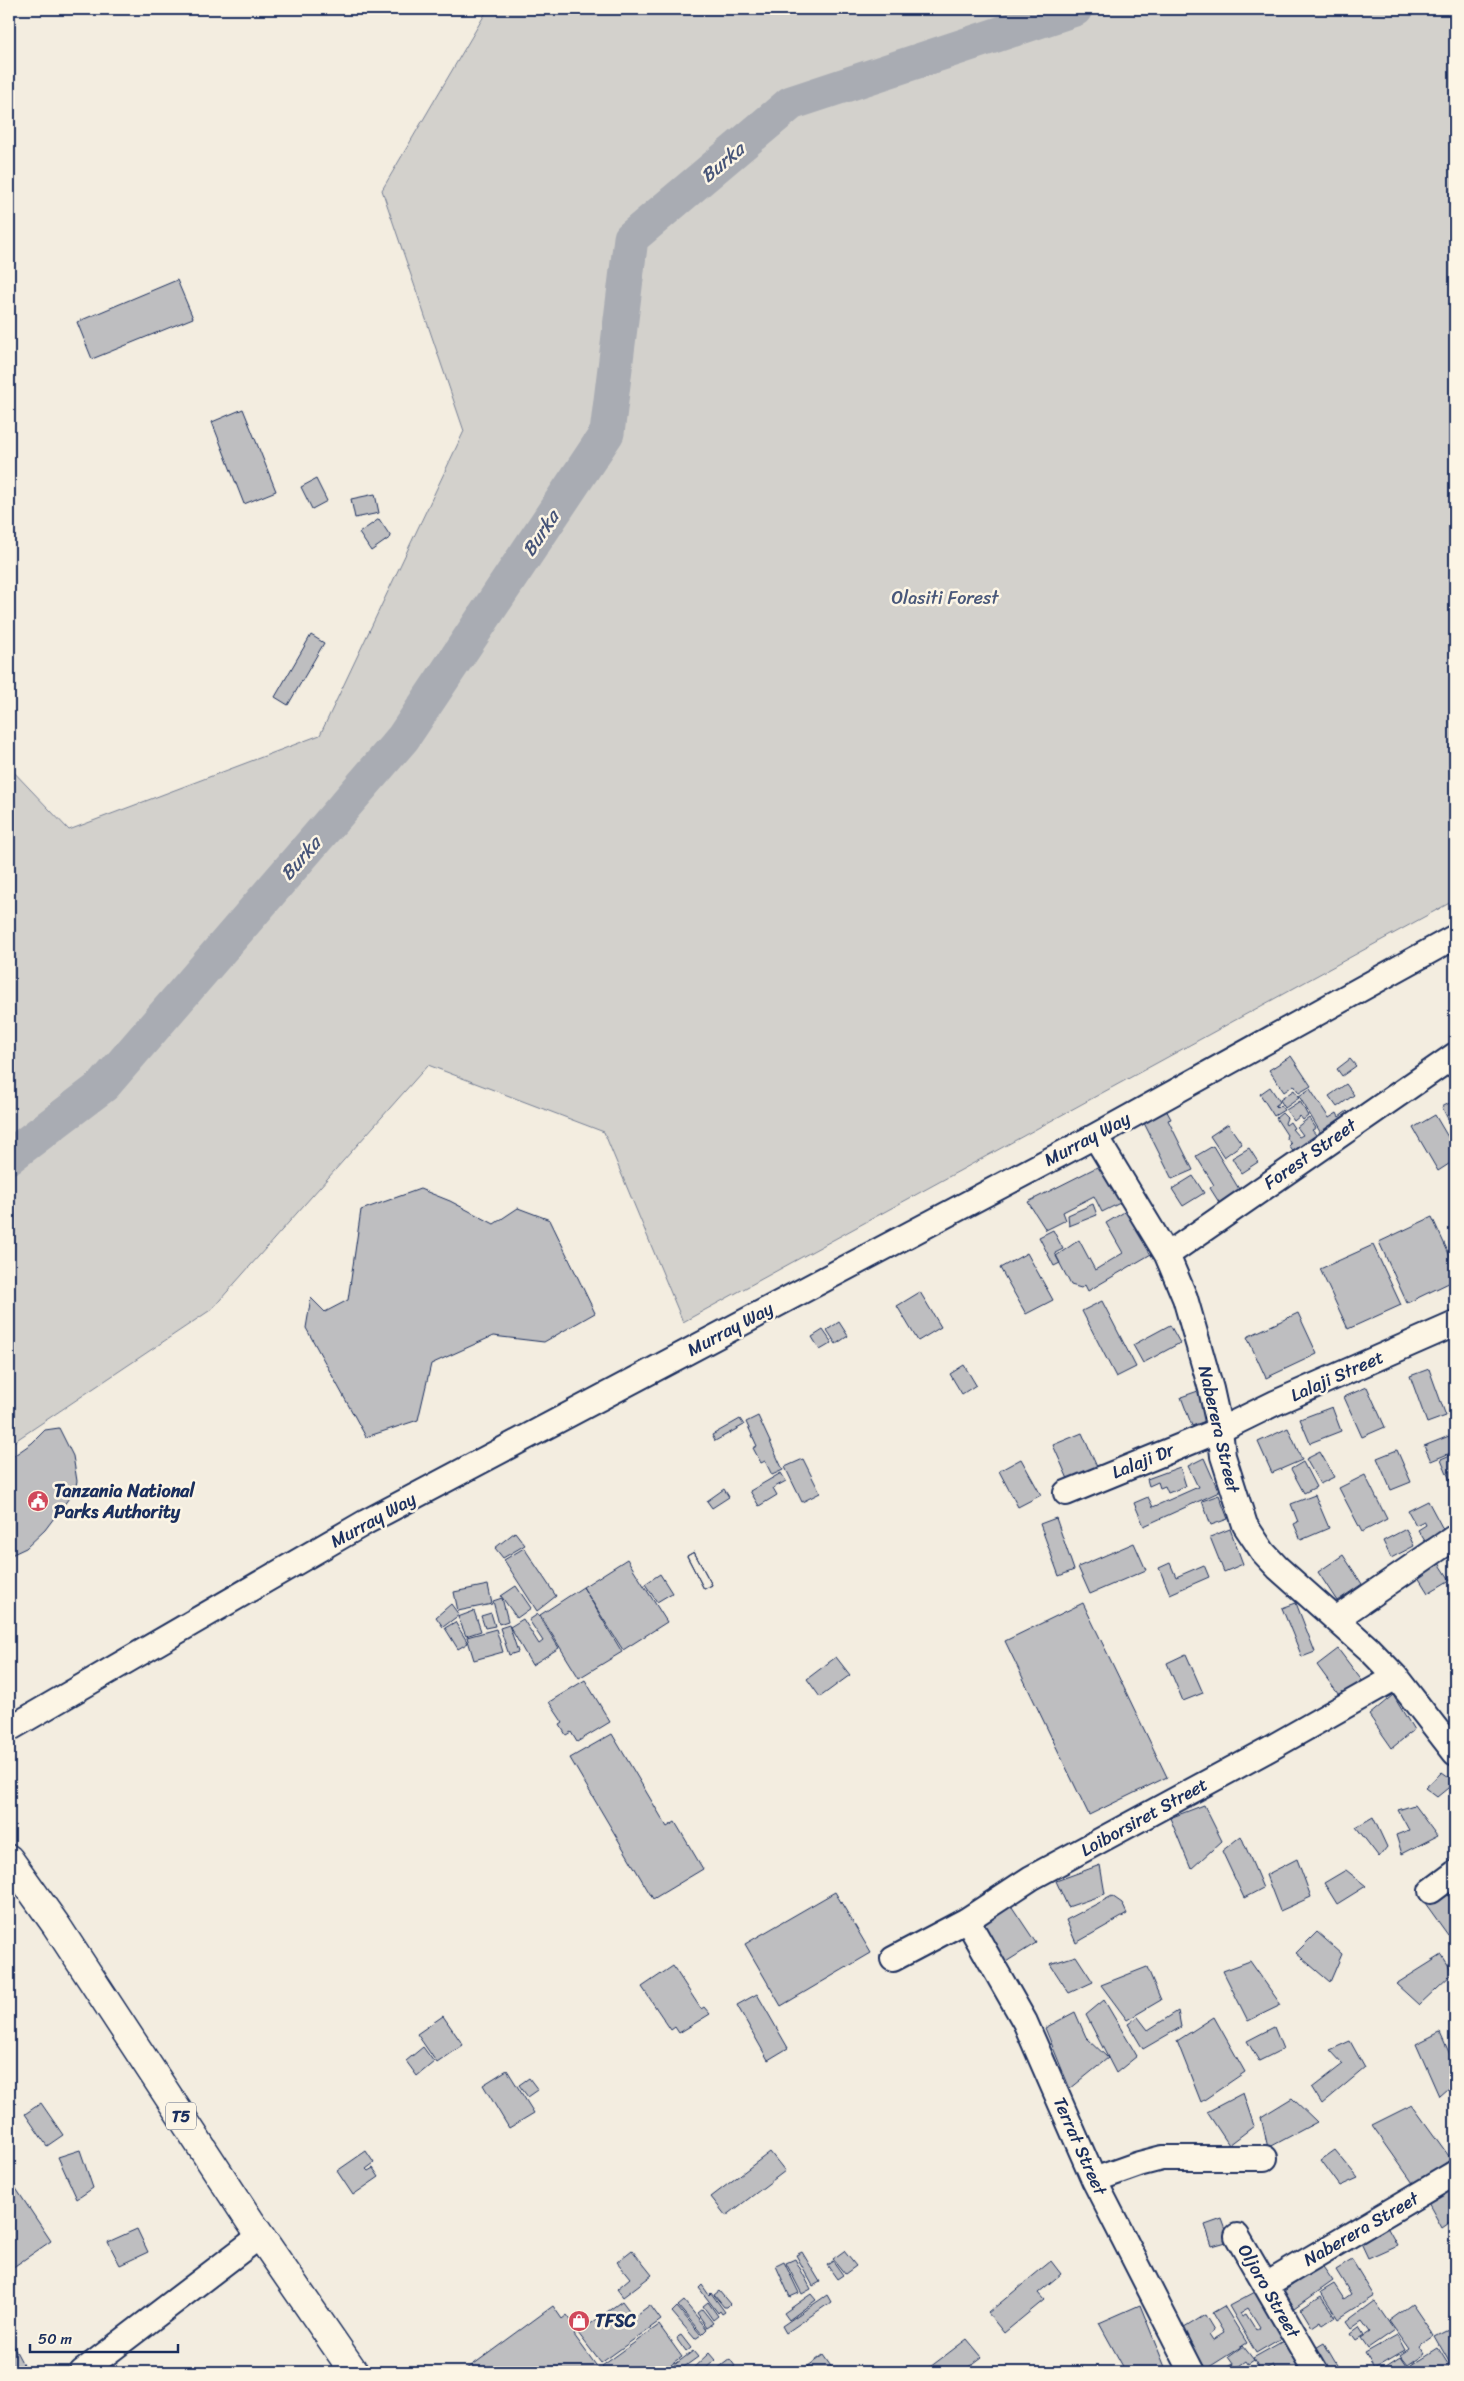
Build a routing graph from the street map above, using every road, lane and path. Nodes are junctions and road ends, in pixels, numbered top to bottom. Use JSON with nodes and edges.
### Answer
{"nodes":[{"id":1,"x":1455,"y":937,"type":"edge"},
{"id":2,"x":1455,"y":1055,"type":"edge"},
{"id":3,"x":1095,"y":1136,"type":"junction"},
{"id":4,"x":1167,"y":1255,"type":"junction"},
{"id":5,"x":1455,"y":1324,"type":"edge"},
{"id":6,"x":1220,"y":1430,"type":"junction"},
{"id":7,"x":1066,"y":1493,"type":"dead end"},
{"id":8,"x":1455,"y":1537,"type":"edge"},
{"id":9,"x":1336,"y":1619,"type":"junction"},
{"id":10,"x":1396,"y":1676,"type":"junction"},
{"id":11,"x":9,"y":1729,"type":"edge"},
{"id":12,"x":1455,"y":1753,"type":"edge"},
{"id":13,"x":9,"y":1859,"type":"edge"},
{"id":14,"x":1455,"y":1873,"type":"edge"},
{"id":15,"x":1431,"y":1891,"type":"dead end"},
{"id":16,"x":967,"y":1920,"type":"junction"},
{"id":17,"x":893,"y":1958,"type":"dead end"},
{"id":18,"x":1265,"y":2158,"type":"dead end"},
{"id":19,"x":1455,"y":2173,"type":"edge"},
{"id":20,"x":1094,"y":2180,"type":"junction"},
{"id":21,"x":260,"y":2236,"type":"junction"},
{"id":22,"x":1237,"y":2236,"type":"dead end"},
{"id":23,"x":1266,"y":2285,"type":"junction"},
{"id":24,"x":346,"y":2369,"type":"edge"},
{"id":25,"x":82,"y":2372,"type":"edge"},
{"id":26,"x":1192,"y":2372,"type":"edge"},
{"id":27,"x":1316,"y":2372,"type":"edge"}],
"edges":[{"from":1,"to":3,"type":"street","name":"Murray Way"},
{"from":2,"to":4,"type":"street","name":"Forest Street"},
{"from":3,"to":4,"type":"street","name":"Naberera Street"},
{"from":3,"to":11,"type":"street","name":"Murray Way"},
{"from":4,"to":6,"type":"street","name":"Naberera Street"},
{"from":5,"to":6,"type":"street","name":"Lalaji Street"},
{"from":6,"to":7,"type":"street","name":"Lalaji Dr"},
{"from":6,"to":9,"type":"street","name":"Naberera Street"},
{"from":8,"to":9,"type":"street"},
{"from":9,"to":10,"type":"street","name":"Naberera Street"},
{"from":10,"to":12,"type":"street","name":"Naberera Street"},
{"from":10,"to":16,"type":"street","name":"Loiborsiret Street"},
{"from":13,"to":21,"type":"highway","number":"T5"},
{"from":14,"to":15,"type":"street"},
{"from":16,"to":17,"type":"street","name":"Loiborsiret Street"},
{"from":16,"to":20,"type":"street","name":"Terrat Street"},
{"from":18,"to":20,"type":"street"},
{"from":19,"to":23,"type":"street","name":"Naberera Street"},
{"from":20,"to":26,"type":"street","name":"Terrat Street"},
{"from":21,"to":24,"type":"highway","number":"T5"},
{"from":21,"to":25,"type":"street"},
{"from":22,"to":23,"type":"street","name":"Oljoro Street"},
{"from":23,"to":27,"type":"street","name":"Oljoro Street"}]}
